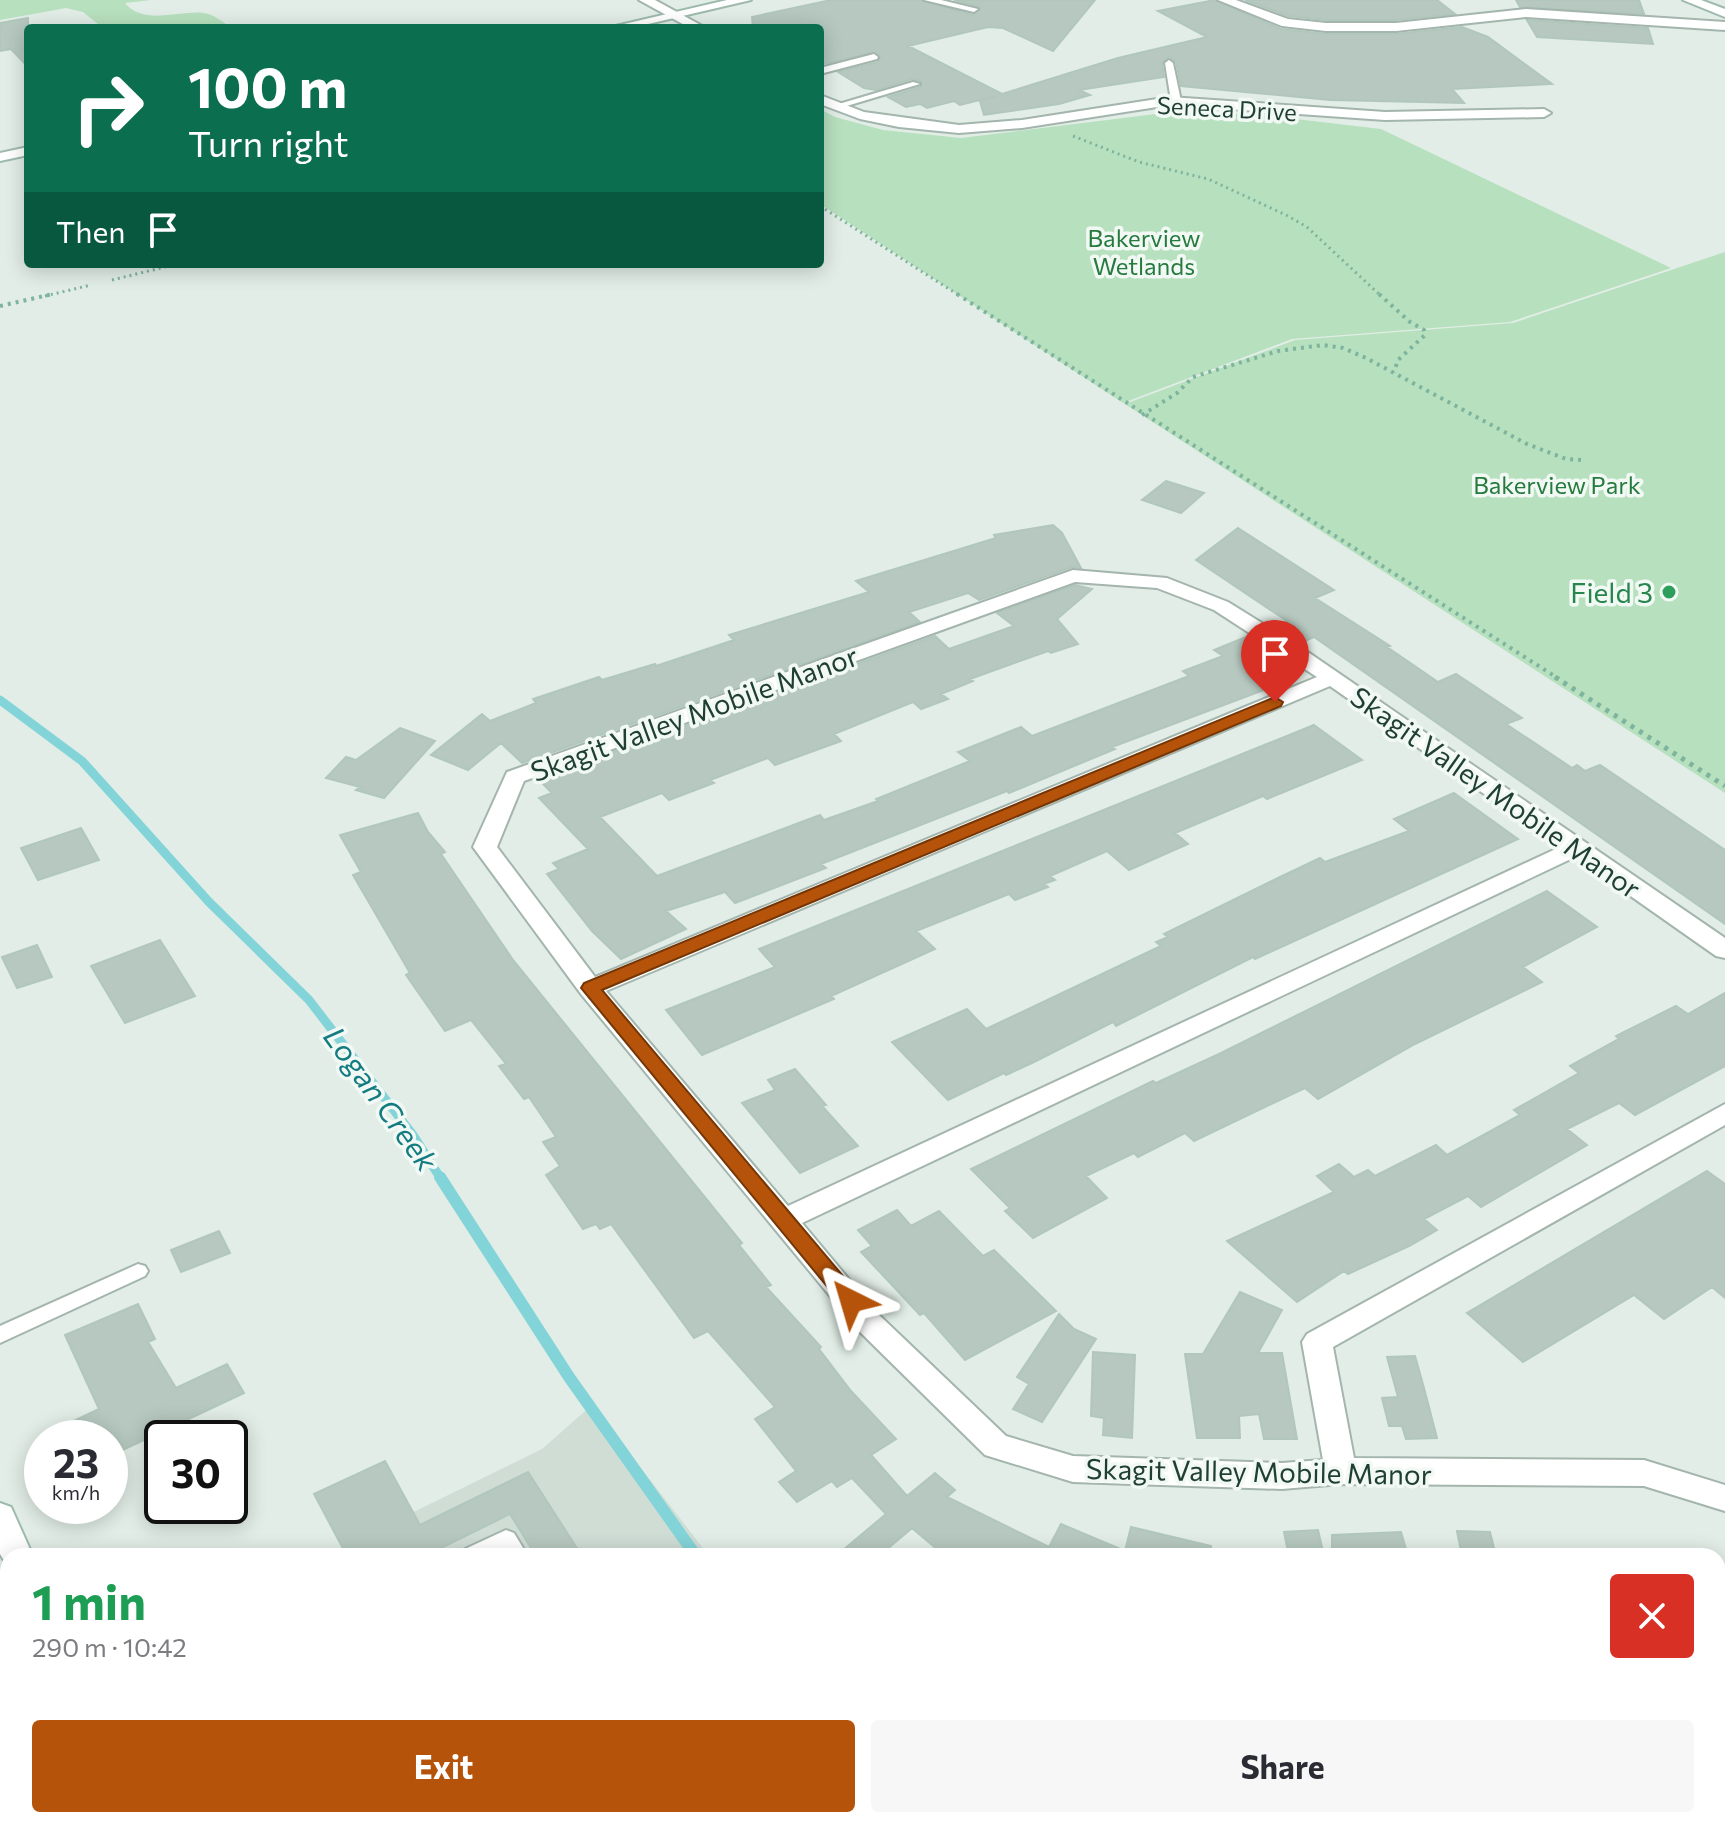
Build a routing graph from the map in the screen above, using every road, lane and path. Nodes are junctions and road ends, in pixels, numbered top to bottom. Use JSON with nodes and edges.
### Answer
{"nodes":[{"id":1,"x":645,"y":0,"type":"edge"},
{"id":2,"x":745,"y":0,"type":"edge"},
{"id":3,"x":928,"y":0,"type":"edge"},
{"id":4,"x":1224,"y":0,"type":"edge"},
{"id":5,"x":1689,"y":0,"type":"edge"},
{"id":6,"x":974,"y":9,"type":"dead end"},
{"id":7,"x":1725,"y":13,"type":"edge"},
{"id":8,"x":675,"y":15,"type":"junction"},
{"id":9,"x":632,"y":24,"type":"edge"},
{"id":10,"x":692,"y":24,"type":"edge"},
{"id":11,"x":1725,"y":26,"type":"edge"},
{"id":12,"x":874,"y":57,"type":"dead end"},
{"id":13,"x":1169,"y":63,"type":"dead end"},
{"id":14,"x":824,"y":69,"type":"edge"},
{"id":15,"x":916,"y":84,"type":"dead end"},
{"id":16,"x":824,"y":101,"type":"edge"},
{"id":17,"x":1176,"y":101,"type":"junction"},
{"id":18,"x":837,"y":106,"type":"junction"},
{"id":19,"x":1544,"y":113,"type":"dead end"},
{"id":20,"x":1064,"y":132,"type":"dead end"},
{"id":21,"x":24,"y":152,"type":"edge"},
{"id":22,"x":0,"y":157,"type":"edge"},
{"id":23,"x":824,"y":209,"type":"edge"},
{"id":24,"x":161,"y":268,"type":"edge"},
{"id":25,"x":112,"y":280,"type":"dead end"},
{"id":26,"x":91,"y":285,"type":"dead end"},
{"id":27,"x":0,"y":306,"type":"edge"},
{"id":28,"x":1394,"y":372,"type":"junction"},
{"id":29,"x":1142,"y":415,"type":"junction"},
{"id":30,"x":1581,"y":460,"type":"dead end"},
{"id":31,"x":1332,"y":678,"type":"junction"},
{"id":32,"x":1725,"y":786,"type":"edge"},
{"id":33,"x":1576,"y":848,"type":"junction"},
{"id":34,"x":1725,"y":950,"type":"edge"},
{"id":35,"x":590,"y":988,"type":"junction"},
{"id":36,"x":1725,"y":1113,"type":"edge"},
{"id":37,"x":784,"y":1220,"type":"junction"},
{"id":38,"x":138,"y":1271,"type":"dead end"},
{"id":39,"x":0,"y":1335,"type":"edge"},
{"id":40,"x":1341,"y":1471,"type":"junction"},
{"id":41,"x":1725,"y":1498,"type":"edge"},
{"id":42,"x":0,"y":1516,"type":"edge"},
{"id":43,"x":14,"y":1548,"type":"edge"},
{"id":44,"x":489,"y":1548,"type":"edge"},
{"id":45,"x":512,"y":1548,"type":"edge"}],
"edges":[{"from":1,"to":8,"type":"street"},
{"from":2,"to":8,"type":"street"},
{"from":3,"to":6,"type":"lane"},
{"from":4,"to":11,"type":"street"},
{"from":5,"to":7,"type":"street"},
{"from":8,"to":9,"type":"street"},
{"from":8,"to":10,"type":"street"},
{"from":12,"to":14,"type":"lane"},
{"from":13,"to":17,"type":"lane"},
{"from":15,"to":18,"type":"lane"},
{"from":16,"to":18,"type":"street","name":"Seneca Drive"},
{"from":17,"to":18,"type":"street","name":"Seneca Drive"},
{"from":17,"to":19,"type":"street","name":"Seneca Drive"},
{"from":20,"to":28,"type":"path"},
{"from":21,"to":22,"type":"street"},
{"from":23,"to":29,"type":"path"},
{"from":24,"to":25,"type":"path"},
{"from":26,"to":27,"type":"path"},
{"from":28,"to":29,"type":"path"},
{"from":28,"to":30,"type":"path"},
{"from":29,"to":32,"type":"path"},
{"from":31,"to":33,"type":"street","name":"Skagit Valley Mobile Manor"},
{"from":31,"to":35,"type":"street"},
{"from":31,"to":35,"type":"street","name":"Skagit Valley Mobile Manor"},
{"from":33,"to":34,"type":"street","name":"Skagit Valley Mobile Manor"},
{"from":33,"to":37,"type":"street"},
{"from":35,"to":37,"type":"street","name":"Skagit Valley Mobile Manor"},
{"from":36,"to":40,"type":"street"},
{"from":37,"to":40,"type":"street","name":"Skagit Valley Mobile Manor"},
{"from":38,"to":39,"type":"lane"},
{"from":40,"to":41,"type":"street","name":"Skagit Valley Mobile Manor"},
{"from":42,"to":43,"type":"street"},
{"from":44,"to":45,"type":"lane"}]}
